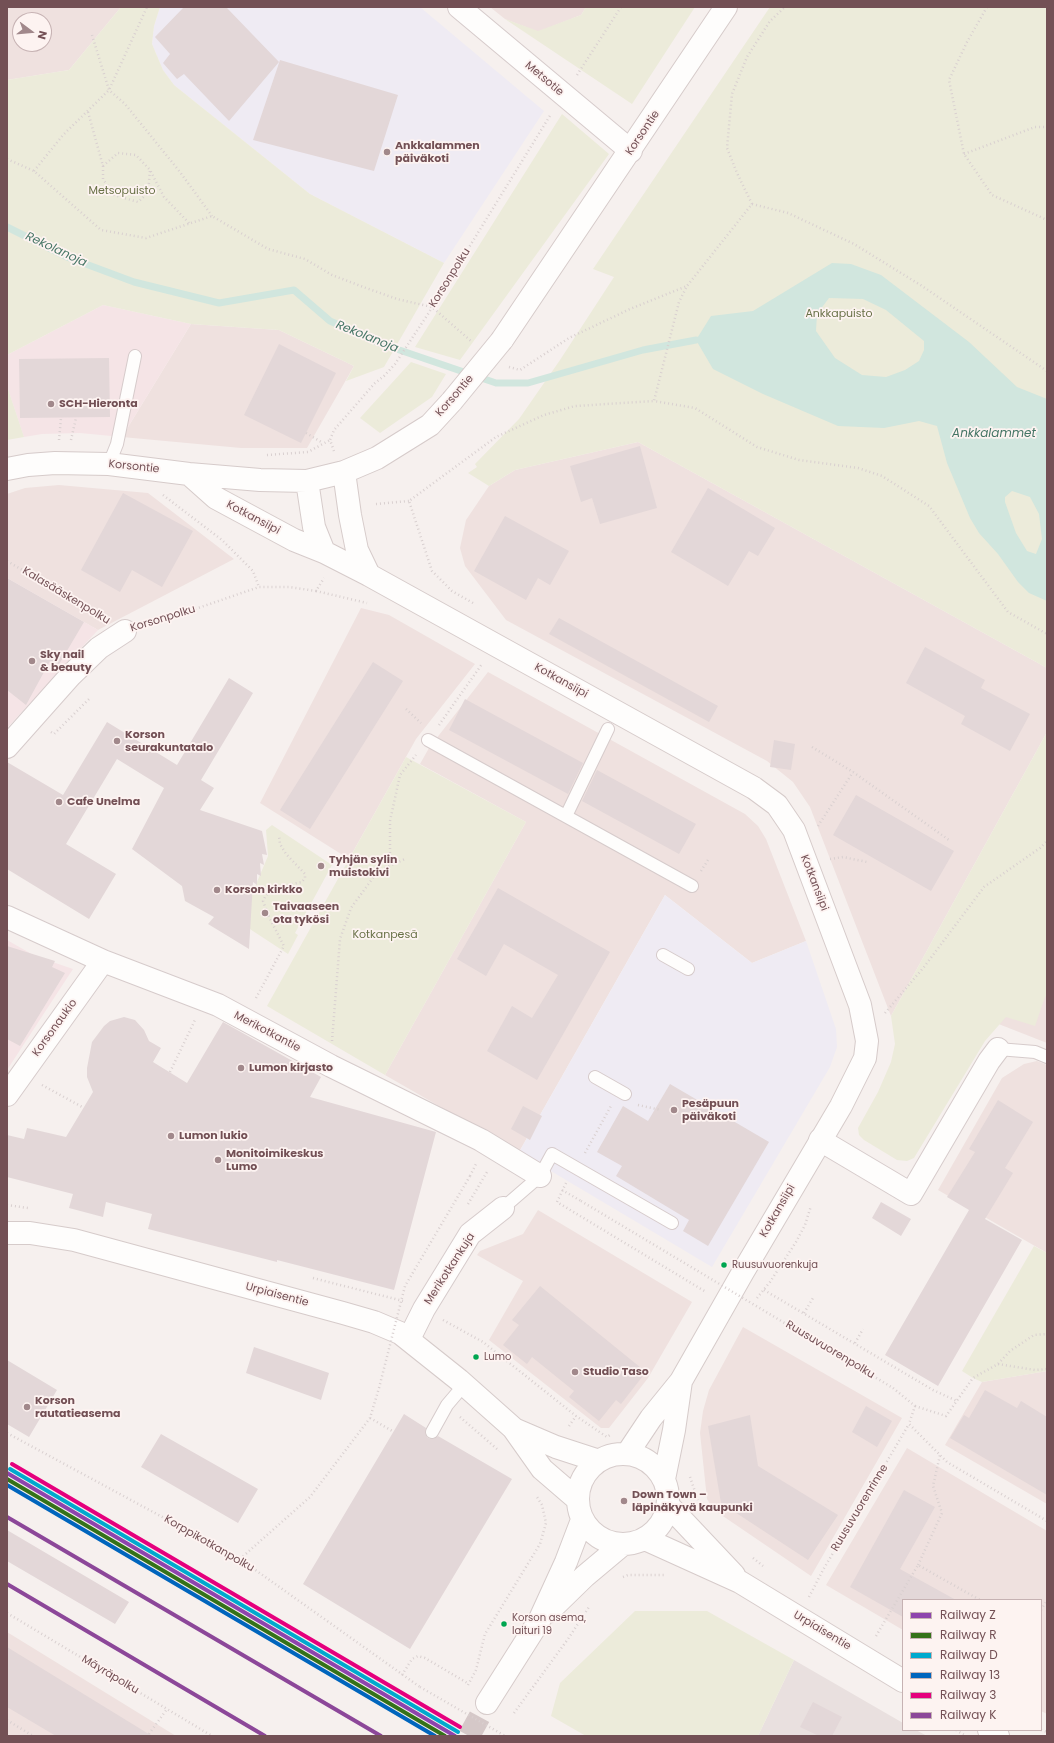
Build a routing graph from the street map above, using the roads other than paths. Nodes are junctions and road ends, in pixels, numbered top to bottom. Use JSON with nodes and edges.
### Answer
{"nodes":[{"id":1,"x":459,"y":7,"type":"edge"},
{"id":2,"x":726,"y":7,"type":"edge"},
{"id":3,"x":631,"y":151,"type":"junction"},
{"id":4,"x":135,"y":356,"type":"dead end"},
{"id":5,"x":109,"y":464,"type":"junction"},
{"id":6,"x":7,"y":469,"type":"edge"},
{"id":7,"x":344,"y":472,"type":"junction"},
{"id":8,"x":189,"y":474,"type":"junction"},
{"id":9,"x":307,"y":481,"type":"junction"},
{"id":10,"x":324,"y":552,"type":"junction"},
{"id":11,"x":369,"y":575,"type":"junction"},
{"id":12,"x":125,"y":631,"type":"road end"},
{"id":13,"x":608,"y":728,"type":"dead end"},
{"id":14,"x":428,"y":740,"type":"dead end"},
{"id":15,"x":7,"y":748,"type":"edge"},
{"id":16,"x":566,"y":816,"type":"junction"},
{"id":17,"x":692,"y":886,"type":"dead end"},
{"id":18,"x":7,"y":917,"type":"edge"},
{"id":19,"x":663,"y":954,"type":"dead end"},
{"id":20,"x":103,"y":961,"type":"junction"},
{"id":21,"x":688,"y":968,"type":"dead end"},
{"id":22,"x":998,"y":1049,"type":"joint"},
{"id":23,"x":1047,"y":1057,"type":"edge"},
{"id":24,"x":595,"y":1077,"type":"dead end"},
{"id":25,"x":7,"y":1095,"type":"edge"},
{"id":26,"x":628,"y":1099,"type":"road end"},
{"id":27,"x":820,"y":1140,"type":"junction"},
{"id":28,"x":540,"y":1176,"type":"junction"},
{"id":29,"x":502,"y":1208,"type":"joint"},
{"id":30,"x":672,"y":1224,"type":"dead end"},
{"id":31,"x":7,"y":1233,"type":"edge"},
{"id":32,"x":409,"y":1339,"type":"junction"},
{"id":33,"x":681,"y":1381,"type":"junction"},
{"id":34,"x":464,"y":1385,"type":"junction"},
{"id":35,"x":513,"y":1428,"type":"junction"},
{"id":36,"x":432,"y":1432,"type":"dead end"},
{"id":37,"x":627,"y":1454,"type":"junction"},
{"id":38,"x":599,"y":1461,"type":"junction"},
{"id":39,"x":664,"y":1478,"type":"junction"},
{"id":40,"x":668,"y":1505,"type":"junction"},
{"id":41,"x":580,"y":1510,"type":"junction"},
{"id":42,"x":645,"y":1539,"type":"junction"},
{"id":43,"x":622,"y":1545,"type":"junction"},
{"id":44,"x":740,"y":1582,"type":"junction"},
{"id":45,"x":539,"y":1621,"type":"junction"},
{"id":46,"x":902,"y":1679,"type":"edge"},
{"id":47,"x":488,"y":1703,"type":"tunnel mouth"}],
"edges":[{"from":1,"to":3,"type":"main road","name":"Metsotie"},
{"from":2,"to":3,"type":"main road","name":"Korsontie"},
{"from":3,"to":7,"type":"main road","name":"Korsontie","bridge":true},
{"from":4,"to":5,"type":"lane"},
{"from":5,"to":6,"type":"main road","name":"Korsontie"},
{"from":5,"to":8,"type":"main road","name":"Korsontie"},
{"from":7,"to":9,"type":"main road","name":"Korsontie"},
{"from":7,"to":11,"type":"main road"},
{"from":8,"to":9,"type":"main road","name":"Korsontie"},
{"from":8,"to":10,"type":"main road","name":"Kotkansiipi"},
{"from":9,"to":10,"type":"main road"},
{"from":10,"to":11,"type":"main road","name":"Kotkansiipi"},
{"from":11,"to":27,"type":"main road","name":"Kotkansiipi"},
{"from":12,"to":15,"type":"main road","name":"Korsonpolku"},
{"from":13,"to":16,"type":"lane"},
{"from":14,"to":16,"type":"lane"},
{"from":16,"to":17,"type":"lane"},
{"from":18,"to":20,"type":"main road","name":"Merikotkantie"},
{"from":19,"to":21,"type":"lane"},
{"from":20,"to":25,"type":"main road","name":"Korsonaukio"},
{"from":20,"to":28,"type":"main road","name":"Merikotkantie"},
{"from":22,"to":23,"type":"lane"},
{"from":22,"to":27,"type":"main road"},
{"from":24,"to":26,"type":"lane"},
{"from":27,"to":33,"type":"main road","name":"Kotkansiipi"},
{"from":28,"to":29,"type":"lane"},
{"from":28,"to":30,"type":"lane"},
{"from":29,"to":32,"type":"main road","name":"Merikotkankuja"},
{"from":31,"to":32,"type":"main road","name":"Urpiaisentie"},
{"from":32,"to":34,"type":"main road","name":"Urpiaisentie"},
{"from":33,"to":37,"type":"main road","name":"Kotkansiipi"},
{"from":33,"to":39,"type":"main road","name":"Kotkansiipi"},
{"from":34,"to":35,"type":"main road","name":"Urpiaisentie"},
{"from":34,"to":36,"type":"lane"},
{"from":35,"to":38,"type":"main road","name":"Urpiaisentie"},
{"from":35,"to":41,"type":"main road","name":"Urpiaisentie"},
{"from":37,"to":38,"type":"main road"},
{"from":37,"to":39,"type":"main road"},
{"from":38,"to":41,"type":"main road"},
{"from":39,"to":40,"type":"main road","name":"Urpiaisentie"},
{"from":40,"to":42,"type":"main road","name":"Urpiaisentie"},
{"from":40,"to":44,"type":"main road","name":"Urpiaisentie"},
{"from":41,"to":43,"type":"main road","name":"Urpiaisentie"},
{"from":41,"to":45,"type":"main road"},
{"from":42,"to":43,"type":"main road","name":"Urpiaisentie"},
{"from":42,"to":44,"type":"main road","name":"Urpiaisentie"},
{"from":43,"to":45,"type":"main road"},
{"from":44,"to":46,"type":"main road","name":"Urpiaisentie"},
{"from":45,"to":47,"type":"main road"}]}
